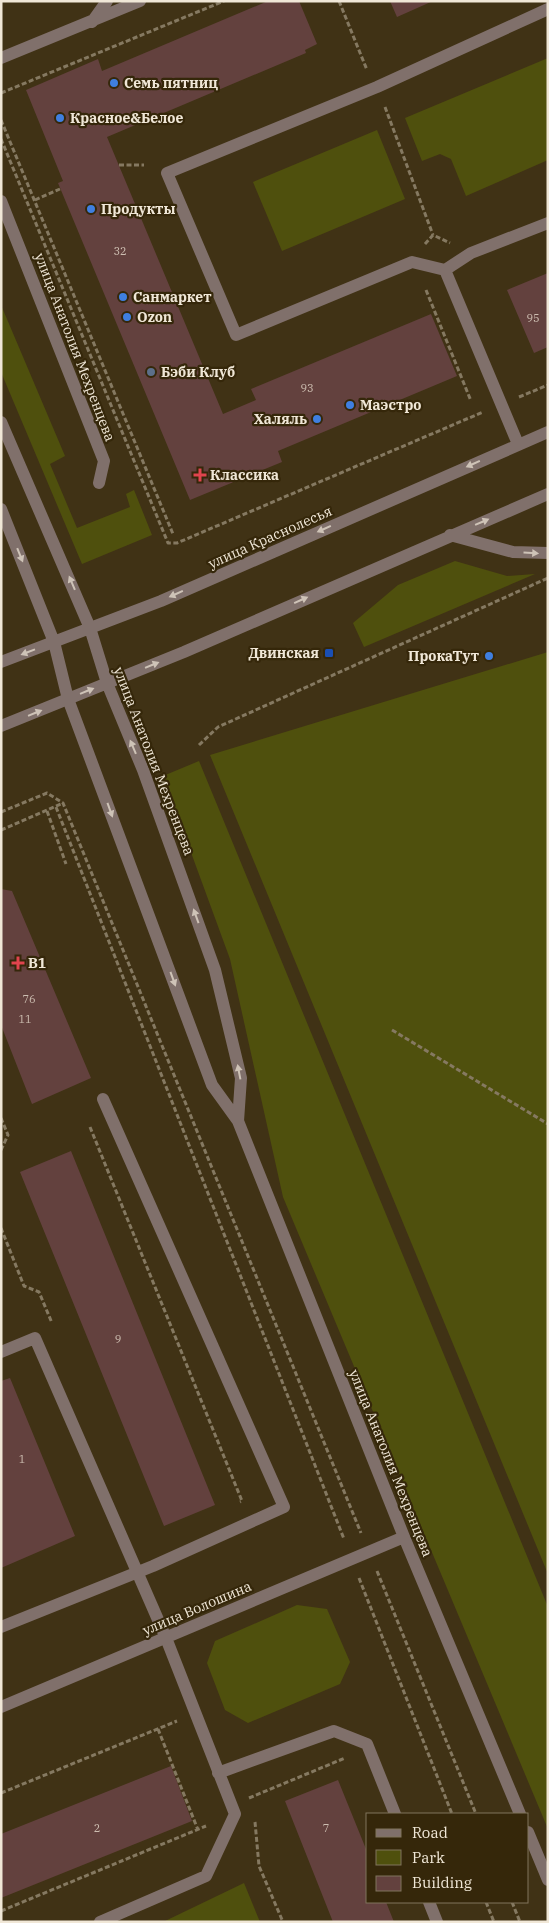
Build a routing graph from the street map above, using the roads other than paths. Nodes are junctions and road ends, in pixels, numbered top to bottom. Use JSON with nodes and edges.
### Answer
{"nodes":[{"id":1,"x":107,"y":1,"type":"edge"},
{"id":2,"x":140,"y":1,"type":"edge"},
{"id":3,"x":548,"y":9,"type":"edge"},
{"id":4,"x":92,"y":22,"type":"junction"},
{"id":5,"x":1,"y":58,"type":"edge"},
{"id":6,"x":1,"y":201,"type":"edge"},
{"id":7,"x":6,"y":222,"type":"edge"},
{"id":8,"x":548,"y":223,"type":"edge"},
{"id":9,"x":446,"y":270,"type":"junction"},
{"id":10,"x":1,"y":422,"type":"edge"},
{"id":11,"x":548,"y":432,"type":"edge"},
{"id":12,"x":518,"y":444,"type":"junction"},
{"id":13,"x":99,"y":483,"type":"dead end"},
{"id":14,"x":548,"y":494,"type":"edge"},
{"id":15,"x":1,"y":509,"type":"edge"},
{"id":16,"x":450,"y":535,"type":"junction"},
{"id":17,"x":548,"y":553,"type":"edge"},
{"id":18,"x":90,"y":628,"type":"junction"},
{"id":19,"x":54,"y":642,"type":"junction"},
{"id":20,"x":1,"y":662,"type":"edge"},
{"id":21,"x":107,"y":683,"type":"junction"},
{"id":22,"x":68,"y":699,"type":"junction"},
{"id":23,"x":1,"y":726,"type":"edge"},
{"id":24,"x":103,"y":1099,"type":"dead end"},
{"id":25,"x":238,"y":1121,"type":"junction"},
{"id":26,"x":1,"y":1352,"type":"edge"},
{"id":27,"x":404,"y":1537,"type":"junction"},
{"id":28,"x":137,"y":1571,"type":"junction"},
{"id":29,"x":1,"y":1628,"type":"edge"},
{"id":30,"x":166,"y":1638,"type":"junction"},
{"id":31,"x":1,"y":1707,"type":"edge"},
{"id":32,"x":218,"y":1773,"type":"junction"},
{"id":33,"x":394,"y":1813,"type":"edge"},
{"id":34,"x":520,"y":1813,"type":"edge"},
{"id":35,"x":529,"y":1834,"type":"edge"},
{"id":36,"x":548,"y":1880,"type":"edge"},
{"id":37,"x":429,"y":1903,"type":"edge"},
{"id":38,"x":100,"y":1922,"type":"edge"},
{"id":39,"x":437,"y":1922,"type":"edge"}],
"edges":[{"from":1,"to":4,"type":"street"},
{"from":2,"to":4,"type":"street"},
{"from":3,"to":9,"type":"street"},
{"from":4,"to":5,"type":"street"},
{"from":6,"to":7,"type":"street","name":"улица Анатолия Мехренцева"},
{"from":7,"to":13,"type":"street","name":"улица Анатолия Мехренцева"},
{"from":8,"to":9,"type":"street"},
{"from":9,"to":12,"type":"street"},
{"from":18,"to":10,"type":"street","name":"улица Анатолия Мехренцева","one_way":true},
{"from":11,"to":12,"type":"street","name":"улица Краснолесья"},
{"from":12,"to":18,"type":"street","name":"улица Краснолесья","one_way":true},
{"from":16,"to":14,"type":"street","one_way":true},
{"from":15,"to":19,"type":"street","name":"улица Анатолия Мехренцева","one_way":true},
{"from":16,"to":17,"type":"street","one_way":true},
{"from":21,"to":16,"type":"street","one_way":true},
{"from":18,"to":19,"type":"street","name":"улица Краснолесья"},
{"from":18,"to":21,"type":"street","name":"улица Анатолия Мехренцева"},
{"from":19,"to":20,"type":"street","name":"улица Краснолесья","one_way":true},
{"from":19,"to":22,"type":"street","name":"улица Анатолия Мехренцева"},
{"from":22,"to":21,"type":"street","one_way":true},
{"from":25,"to":21,"type":"street","name":"улица Анатолия Мехренцева","one_way":true},
{"from":23,"to":22,"type":"street","one_way":true},
{"from":22,"to":25,"type":"street","name":"улица Анатолия Мехренцева","one_way":true},
{"from":24,"to":28,"type":"street"},
{"from":25,"to":27,"type":"street","name":"улица Анатолия Мехренцева"},
{"from":26,"to":28,"type":"street"},
{"from":27,"to":30,"type":"street","name":"улица Волошина"},
{"from":27,"to":34,"type":"street","name":"улица Анатолия Мехренцева"},
{"from":28,"to":29,"type":"street"},
{"from":28,"to":30,"type":"street"},
{"from":30,"to":31,"type":"street","name":"улица Волошина"},
{"from":30,"to":32,"type":"street"},
{"from":32,"to":33,"type":"street"},
{"from":32,"to":38,"type":"street"},
{"from":35,"to":36,"type":"street"},
{"from":37,"to":39,"type":"street"}]}
